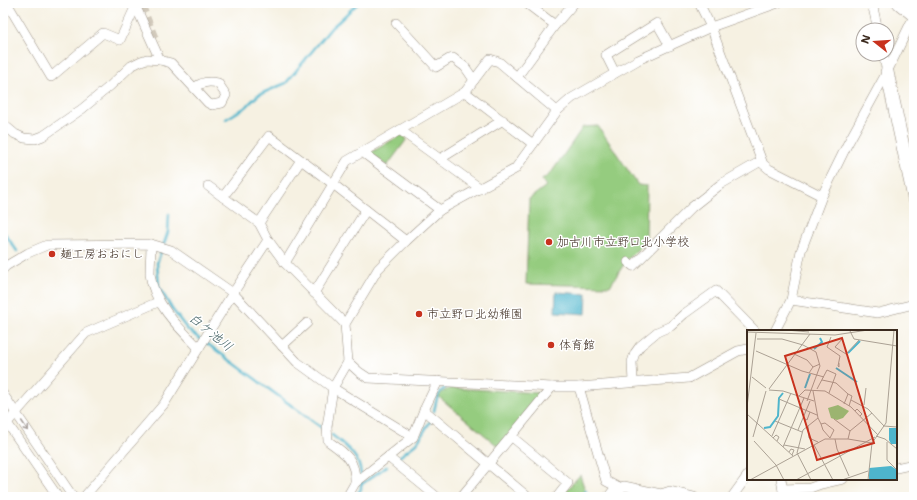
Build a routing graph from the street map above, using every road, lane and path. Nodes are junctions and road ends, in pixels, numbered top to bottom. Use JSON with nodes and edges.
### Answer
{"nodes":[{"id":1,"x":6,"y":3,"type":"edge"},
{"id":2,"x":526,"y":3,"type":"edge"},
{"id":3,"x":574,"y":3,"type":"edge"},
{"id":4,"x":699,"y":3,"type":"edge"},
{"id":5,"x":778,"y":3,"type":"edge"},
{"id":6,"x":872,"y":3,"type":"edge"},
{"id":7,"x":899,"y":3,"type":"edge"},
{"id":8,"x":136,"y":5,"type":"edge"},
{"id":9,"x":914,"y":16,"type":"edge"},
{"id":10,"x":876,"y":22,"type":"edge"},
{"id":11,"x":396,"y":23,"type":"dead end"},
{"id":12,"x":555,"y":25,"type":"junction"},
{"id":13,"x":711,"y":27,"type":"junction"},
{"id":14,"x":670,"y":46,"type":"junction"},
{"id":15,"x":160,"y":60,"type":"junction"},
{"id":16,"x":885,"y":62,"type":"edge"},
{"id":17,"x":887,"y":72,"type":"junction"},
{"id":18,"x":615,"y":73,"type":"junction"},
{"id":19,"x":516,"y":76,"type":"junction"},
{"id":20,"x":474,"y":80,"type":"junction"},
{"id":21,"x":194,"y":88,"type":"dead end"},
{"id":22,"x":465,"y":92,"type":"junction"},
{"id":23,"x":557,"y":111,"type":"junction"},
{"id":24,"x":502,"y":120,"type":"junction"},
{"id":25,"x":3,"y":124,"type":"edge"},
{"id":26,"x":400,"y":130,"type":"junction"},
{"id":27,"x":534,"y":144,"type":"junction"},
{"id":28,"x":362,"y":152,"type":"junction"},
{"id":29,"x":440,"y":159,"type":"junction"},
{"id":30,"x":302,"y":160,"type":"junction"},
{"id":31,"x":762,"y":161,"type":"junction"},
{"id":32,"x":333,"y":184,"type":"junction"},
{"id":33,"x":208,"y":186,"type":"dead end"},
{"id":34,"x":481,"y":188,"type":"junction"},
{"id":35,"x":822,"y":196,"type":"junction"},
{"id":36,"x":223,"y":197,"type":"junction"},
{"id":37,"x":914,"y":198,"type":"edge"},
{"id":38,"x":366,"y":210,"type":"junction"},
{"id":39,"x":440,"y":210,"type":"junction"},
{"id":40,"x":259,"y":223,"type":"junction"},
{"id":41,"x":268,"y":240,"type":"junction"},
{"id":42,"x":406,"y":241,"type":"junction"},
{"id":43,"x":151,"y":244,"type":"junction"},
{"id":44,"x":628,"y":262,"type":"dead end"},
{"id":45,"x":284,"y":263,"type":"junction"},
{"id":46,"x":3,"y":269,"type":"edge"},
{"id":47,"x":233,"y":293,"type":"junction"},
{"id":48,"x":314,"y":293,"type":"junction"},
{"id":49,"x":790,"y":300,"type":"junction"},
{"id":50,"x":158,"y":302,"type":"junction"},
{"id":51,"x":914,"y":304,"type":"edge"},
{"id":52,"x":307,"y":323,"type":"dead end"},
{"id":53,"x":345,"y":324,"type":"junction"},
{"id":54,"x":754,"y":330,"type":"edge"},
{"id":55,"x":775,"y":330,"type":"edge"},
{"id":56,"x":282,"y":346,"type":"junction"},
{"id":57,"x":198,"y":347,"type":"junction"},
{"id":58,"x":747,"y":349,"type":"edge"},
{"id":59,"x":348,"y":362,"type":"junction"},
{"id":60,"x":438,"y":382,"type":"junction"},
{"id":61,"x":633,"y":382,"type":"junction"},
{"id":62,"x":552,"y":387,"type":"junction"},
{"id":63,"x":579,"y":387,"type":"junction"},
{"id":64,"x":333,"y":388,"type":"junction"},
{"id":65,"x":3,"y":394,"type":"edge"},
{"id":66,"x":424,"y":410,"type":"junction"},
{"id":67,"x":16,"y":412,"type":"junction"},
{"id":68,"x":5,"y":420,"type":"edge"},
{"id":69,"x":413,"y":437,"type":"junction"},
{"id":70,"x":512,"y":437,"type":"junction"},
{"id":71,"x":388,"y":457,"type":"junction"},
{"id":72,"x":914,"y":464,"type":"edge"},
{"id":73,"x":489,"y":465,"type":"junction"},
{"id":74,"x":897,"y":468,"type":"edge"},
{"id":75,"x":747,"y":476,"type":"edge"},
{"id":76,"x":781,"y":480,"type":"edge"},
{"id":77,"x":839,"y":480,"type":"edge"},
{"id":78,"x":355,"y":483,"type":"junction"},
{"id":79,"x":619,"y":491,"type":"edge"},
{"id":80,"x":425,"y":493,"type":"edge"},
{"id":81,"x":784,"y":493,"type":"edge"},
{"id":82,"x":665,"y":495,"type":"edge"},
{"id":83,"x":58,"y":497,"type":"edge"},
{"id":84,"x":73,"y":497,"type":"edge"},
{"id":85,"x":84,"y":497,"type":"edge"},
{"id":86,"x":347,"y":497,"type":"edge"},
{"id":87,"x":437,"y":497,"type":"edge"},
{"id":88,"x":461,"y":497,"type":"edge"},
{"id":89,"x":528,"y":497,"type":"edge"},
{"id":90,"x":557,"y":497,"type":"edge"},
{"id":91,"x":608,"y":497,"type":"edge"},
{"id":92,"x":694,"y":497,"type":"edge"},
{"id":93,"x":732,"y":497,"type":"edge"}],
"edges":[{"from":1,"to":8,"type":"street"},
{"from":2,"to":12,"type":"street"},
{"from":3,"to":12,"type":"street"},
{"from":4,"to":13,"type":"street"},
{"from":5,"to":13,"type":"street"},
{"from":6,"to":10,"type":"street"},
{"from":7,"to":9,"type":"street"},
{"from":8,"to":15,"type":"street"},
{"from":9,"to":17,"type":"street"},
{"from":11,"to":20,"type":"street"},
{"from":12,"to":19,"type":"street"},
{"from":13,"to":14,"type":"street"},
{"from":13,"to":31,"type":"street"},
{"from":14,"to":18,"type":"street"},
{"from":14,"to":18,"type":"street"},
{"from":15,"to":21,"type":"street"},
{"from":15,"to":25,"type":"street"},
{"from":16,"to":17,"type":"street"},
{"from":17,"to":35,"type":"street"},
{"from":17,"to":37,"type":"street"},
{"from":18,"to":23,"type":"street"},
{"from":19,"to":20,"type":"street"},
{"from":19,"to":23,"type":"street"},
{"from":20,"to":22,"type":"street"},
{"from":22,"to":24,"type":"street"},
{"from":22,"to":26,"type":"street"},
{"from":23,"to":27,"type":"street"},
{"from":24,"to":27,"type":"street"},
{"from":24,"to":29,"type":"street"},
{"from":26,"to":28,"type":"street"},
{"from":26,"to":29,"type":"street"},
{"from":27,"to":34,"type":"street"},
{"from":28,"to":32,"type":"street"},
{"from":28,"to":39,"type":"street"},
{"from":29,"to":34,"type":"street"},
{"from":30,"to":32,"type":"street"},
{"from":30,"to":36,"type":"street"},
{"from":30,"to":40,"type":"street"},
{"from":31,"to":35,"type":"street"},
{"from":31,"to":44,"type":"street"},
{"from":32,"to":38,"type":"street"},
{"from":32,"to":45,"type":"street"},
{"from":33,"to":36,"type":"street"},
{"from":34,"to":39,"type":"street"},
{"from":35,"to":49,"type":"street"},
{"from":36,"to":40,"type":"street"},
{"from":38,"to":42,"type":"street"},
{"from":38,"to":48,"type":"street"},
{"from":39,"to":42,"type":"street"},
{"from":40,"to":41,"type":"street"},
{"from":41,"to":45,"type":"street"},
{"from":41,"to":47,"type":"street"},
{"from":42,"to":53,"type":"street"},
{"from":43,"to":46,"type":"street"},
{"from":43,"to":47,"type":"street"},
{"from":43,"to":50,"type":"street"},
{"from":45,"to":48,"type":"street"},
{"from":47,"to":56,"type":"street"},
{"from":47,"to":57,"type":"street"},
{"from":48,"to":53,"type":"street"},
{"from":49,"to":51,"type":"street"},
{"from":49,"to":55,"type":"street"},
{"from":50,"to":57,"type":"street"},
{"from":50,"to":67,"type":"street"},
{"from":52,"to":56,"type":"street"},
{"from":53,"to":59,"type":"street"},
{"from":54,"to":61,"type":"street"},
{"from":56,"to":64,"type":"street"},
{"from":57,"to":85,"type":"street"},
{"from":58,"to":61,"type":"street"},
{"from":59,"to":60,"type":"street"},
{"from":59,"to":64,"type":"street"},
{"from":60,"to":62,"type":"street"},
{"from":60,"to":66,"type":"street"},
{"from":61,"to":63,"type":"street"},
{"from":62,"to":63,"type":"street"},
{"from":62,"to":70,"type":"street"},
{"from":63,"to":79,"type":"street"},
{"from":64,"to":69,"type":"street"},
{"from":64,"to":78,"type":"street"},
{"from":65,"to":67,"type":"street"},
{"from":66,"to":69,"type":"street"},
{"from":66,"to":73,"type":"street"},
{"from":67,"to":68,"type":"street"},
{"from":67,"to":84,"type":"street","one_way":true},
{"from":68,"to":83,"type":"street"},
{"from":69,"to":71,"type":"street"},
{"from":70,"to":73,"type":"street"},
{"from":70,"to":90,"type":"street"},
{"from":71,"to":78,"type":"street"},
{"from":71,"to":80,"type":"street"},
{"from":72,"to":74,"type":"street"},
{"from":73,"to":88,"type":"street"},
{"from":73,"to":89,"type":"street"},
{"from":75,"to":93,"type":"street"},
{"from":76,"to":81,"type":"street"},
{"from":77,"to":81,"type":"street"},
{"from":78,"to":86,"type":"street"},
{"from":79,"to":82,"type":"street"},
{"from":79,"to":91,"type":"street"},
{"from":80,"to":87,"type":"street"},
{"from":82,"to":92,"type":"street"}]}
